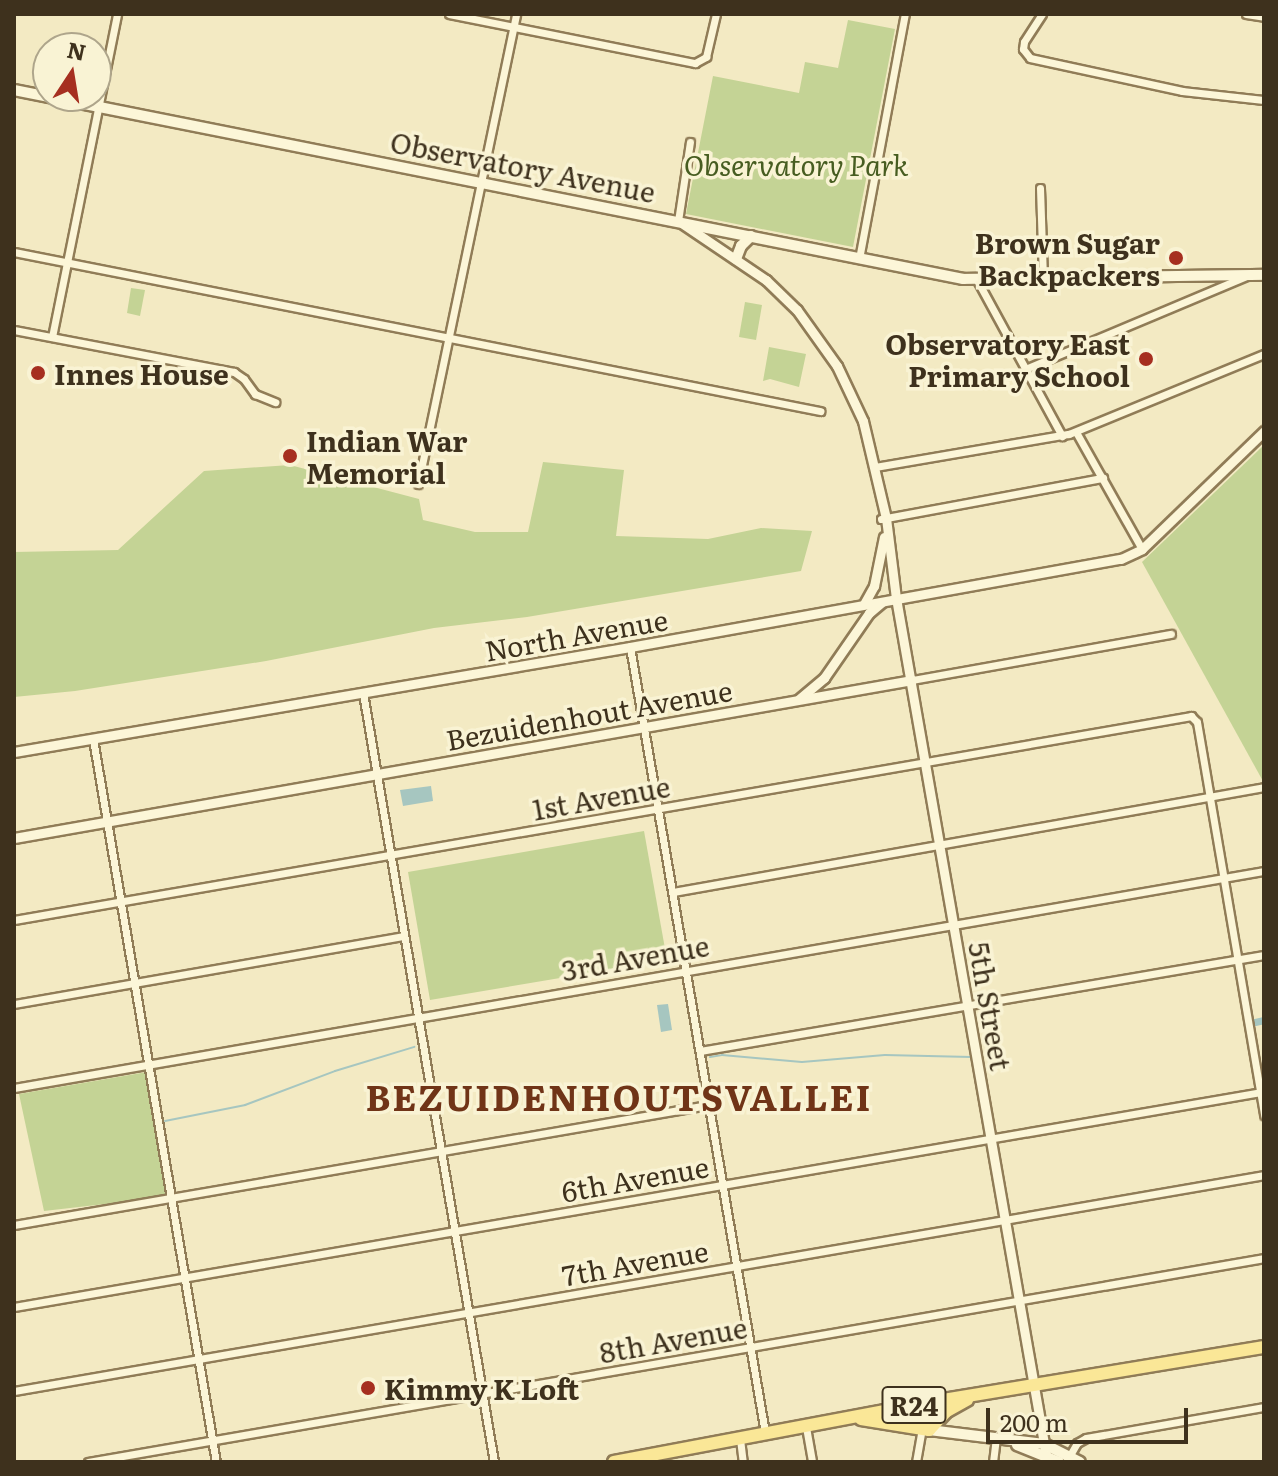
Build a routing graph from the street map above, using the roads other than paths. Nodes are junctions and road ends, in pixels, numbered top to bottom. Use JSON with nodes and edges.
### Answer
{"nodes":[{"id":1,"x":117,"y":14,"type":"edge"},
{"id":2,"x":449,"y":14,"type":"edge"},
{"id":3,"x":516,"y":14,"type":"edge"},
{"id":4,"x":716,"y":14,"type":"edge"},
{"id":5,"x":905,"y":14,"type":"edge"},
{"id":6,"x":1042,"y":14,"type":"edge"},
{"id":7,"x":1246,"y":14,"type":"edge"},
{"id":8,"x":1264,"y":17,"type":"edge"},
{"id":9,"x":513,"y":27,"type":"junction"},
{"id":10,"x":112,"y":37,"type":"edge"},
{"id":11,"x":1264,"y":100,"type":"edge"},
{"id":12,"x":112,"y":109,"type":"edge"},
{"id":13,"x":96,"y":112,"type":"edge"},
{"id":14,"x":690,"y":142,"type":"dead end"},
{"id":15,"x":478,"y":182,"type":"junction"},
{"id":16,"x":1040,"y":188,"type":"dead end"},
{"id":17,"x":678,"y":221,"type":"junction"},
{"id":18,"x":751,"y":236,"type":"junction"},
{"id":19,"x":14,"y":252,"type":"edge"},
{"id":20,"x":736,"y":259,"type":"junction"},
{"id":21,"x":859,"y":259,"type":"junction"},
{"id":22,"x":67,"y":263,"type":"junction"},
{"id":23,"x":1248,"y":275,"type":"junction"},
{"id":24,"x":1264,"y":275,"type":"edge"},
{"id":25,"x":1043,"y":279,"type":"junction"},
{"id":26,"x":977,"y":280,"type":"junction"},
{"id":27,"x":14,"y":330,"type":"edge"},
{"id":28,"x":52,"y":337,"type":"junction"},
{"id":29,"x":448,"y":338,"type":"junction"},
{"id":30,"x":1264,"y":354,"type":"edge"},
{"id":31,"x":1025,"y":369,"type":"junction"},
{"id":32,"x":275,"y":402,"type":"dead end"},
{"id":33,"x":820,"y":411,"type":"dead end"},
{"id":34,"x":1264,"y":431,"type":"edge"},
{"id":35,"x":1076,"y":432,"type":"junction"},
{"id":36,"x":1062,"y":436,"type":"junction"},
{"id":37,"x":875,"y":467,"type":"junction"},
{"id":38,"x":1103,"y":478,"type":"junction"},
{"id":39,"x":418,"y":484,"type":"dead end"},
{"id":40,"x":883,"y":517,"type":"junction"},
{"id":41,"x":884,"y":537,"type":"junction"},
{"id":42,"x":1142,"y":549,"type":"junction"},
{"id":43,"x":891,"y":564,"type":"junction"},
{"id":44,"x":896,"y":598,"type":"junction"},
{"id":45,"x":885,"y":600,"type":"junction"},
{"id":46,"x":864,"y":604,"type":"junction"},
{"id":47,"x":852,"y":606,"type":"junction"},
{"id":48,"x":865,"y":619,"type":"junction"},
{"id":49,"x":1171,"y":634,"type":"dead end"},
{"id":50,"x":630,"y":647,"type":"junction"},
{"id":51,"x":912,"y":680,"type":"junction"},
{"id":52,"x":363,"y":693,"type":"junction"},
{"id":53,"x":795,"y":702,"type":"junction"},
{"id":54,"x":644,"y":727,"type":"junction"},
{"id":55,"x":93,"y":739,"type":"junction"},
{"id":56,"x":14,"y":752,"type":"edge"},
{"id":57,"x":926,"y":762,"type":"junction"},
{"id":58,"x":375,"y":772,"type":"junction"},
{"id":59,"x":1264,"y":787,"type":"edge"},
{"id":60,"x":1209,"y":798,"type":"junction"},
{"id":61,"x":659,"y":809,"type":"junction"},
{"id":62,"x":107,"y":821,"type":"junction"},
{"id":63,"x":14,"y":838,"type":"edge"},
{"id":64,"x":941,"y":845,"type":"junction"},
{"id":65,"x":389,"y":856,"type":"junction"},
{"id":66,"x":1264,"y":871,"type":"edge"},
{"id":67,"x":1223,"y":879,"type":"junction"},
{"id":68,"x":673,"y":892,"type":"junction"},
{"id":69,"x":121,"y":901,"type":"junction"},
{"id":70,"x":14,"y":920,"type":"edge"},
{"id":71,"x":955,"y":926,"type":"junction"},
{"id":72,"x":402,"y":936,"type":"junction"},
{"id":73,"x":1264,"y":955,"type":"edge"},
{"id":74,"x":1237,"y":960,"type":"junction"},
{"id":75,"x":687,"y":971,"type":"junction"},
{"id":76,"x":135,"y":983,"type":"junction"},
{"id":77,"x":14,"y":1004,"type":"edge"},
{"id":78,"x":969,"y":1007,"type":"junction"},
{"id":79,"x":417,"y":1017,"type":"junction"},
{"id":80,"x":700,"y":1051,"type":"junction"},
{"id":81,"x":149,"y":1064,"type":"junction"},
{"id":82,"x":14,"y":1088,"type":"edge"},
{"id":83,"x":1262,"y":1092,"type":"edge"},
{"id":84,"x":708,"y":1105,"type":"junction"},
{"id":85,"x":1264,"y":1115,"type":"edge"},
{"id":86,"x":992,"y":1139,"type":"junction"},
{"id":87,"x":440,"y":1150,"type":"junction"},
{"id":88,"x":1264,"y":1175,"type":"edge"},
{"id":89,"x":722,"y":1185,"type":"junction"},
{"id":90,"x":172,"y":1197,"type":"junction"},
{"id":91,"x":1005,"y":1220,"type":"junction"},
{"id":92,"x":14,"y":1225,"type":"edge"},
{"id":93,"x":454,"y":1232,"type":"junction"},
{"id":94,"x":1264,"y":1258,"type":"edge"},
{"id":95,"x":736,"y":1267,"type":"junction"},
{"id":96,"x":185,"y":1278,"type":"junction"},
{"id":97,"x":1020,"y":1301,"type":"junction"},
{"id":98,"x":14,"y":1307,"type":"edge"},
{"id":99,"x":468,"y":1313,"type":"junction"},
{"id":100,"x":1264,"y":1347,"type":"edge"},
{"id":101,"x":751,"y":1348,"type":"junction"},
{"id":102,"x":200,"y":1359,"type":"junction"},
{"id":103,"x":1034,"y":1386,"type":"junction"},
{"id":104,"x":14,"y":1391,"type":"edge"},
{"id":105,"x":482,"y":1394,"type":"junction"},
{"id":106,"x":978,"y":1395,"type":"junction"},
{"id":107,"x":931,"y":1402,"type":"junction"},
{"id":108,"x":1264,"y":1407,"type":"edge"},
{"id":109,"x":850,"y":1417,"type":"junction"},
{"id":110,"x":806,"y":1427,"type":"junction"},
{"id":111,"x":925,"y":1429,"type":"junction"},
{"id":112,"x":765,"y":1433,"type":"junction"},
{"id":113,"x":740,"y":1439,"type":"junction"},
{"id":114,"x":1000,"y":1440,"type":"junction"},
{"id":115,"x":212,"y":1441,"type":"junction"},
{"id":116,"x":1045,"y":1449,"type":"junction"},
{"id":117,"x":666,"y":1457,"type":"edge"},
{"id":118,"x":1068,"y":1458,"type":"edge"},
{"id":119,"x":88,"y":1462,"type":"edge"},
{"id":120,"x":216,"y":1462,"type":"edge"},
{"id":121,"x":494,"y":1462,"type":"edge"},
{"id":122,"x":614,"y":1462,"type":"edge"},
{"id":123,"x":743,"y":1462,"type":"edge"},
{"id":124,"x":812,"y":1462,"type":"edge"},
{"id":125,"x":916,"y":1462,"type":"edge"},
{"id":126,"x":993,"y":1462,"type":"edge"},
{"id":127,"x":1059,"y":1462,"type":"edge"},
{"id":128,"x":1080,"y":1462,"type":"edge"}],
"edges":[{"from":1,"to":10,"type":"street"},
{"from":2,"to":9,"type":"street"},
{"from":3,"to":9,"type":"street"},
{"from":4,"to":9,"type":"street"},
{"from":5,"to":21,"type":"street"},
{"from":6,"to":11,"type":"street"},
{"from":7,"to":8,"type":"street"},
{"from":9,"to":15,"type":"street"},
{"from":12,"to":15,"type":"main road","name":"Observatory Avenue"},
{"from":13,"to":22,"type":"street"},
{"from":14,"to":17,"type":"street"},
{"from":15,"to":17,"type":"main road","name":"Observatory Avenue"},
{"from":15,"to":29,"type":"street"},
{"from":16,"to":25,"type":"street"},
{"from":17,"to":18,"type":"main road","name":"Observatory Avenue"},
{"from":17,"to":20,"type":"street"},
{"from":18,"to":20,"type":"main road"},
{"from":18,"to":21,"type":"main road","name":"Observatory Avenue"},
{"from":19,"to":22,"type":"street"},
{"from":20,"to":37,"type":"street"},
{"from":21,"to":26,"type":"main road","name":"Observatory Avenue"},
{"from":22,"to":28,"type":"street"},
{"from":22,"to":29,"type":"street"},
{"from":23,"to":24,"type":"main road","name":"Observatory Avenue"},
{"from":23,"to":25,"type":"main road","name":"Observatory Avenue"},
{"from":23,"to":31,"type":"street"},
{"from":25,"to":26,"type":"main road","name":"Observatory Avenue"},
{"from":26,"to":31,"type":"street"},
{"from":27,"to":28,"type":"street"},
{"from":28,"to":32,"type":"street"},
{"from":29,"to":33,"type":"street"},
{"from":29,"to":39,"type":"street"},
{"from":30,"to":35,"type":"street"},
{"from":31,"to":36,"type":"street"},
{"from":34,"to":42,"type":"street"},
{"from":35,"to":36,"type":"street"},
{"from":35,"to":38,"type":"street"},
{"from":36,"to":37,"type":"street"},
{"from":37,"to":40,"type":"street"},
{"from":38,"to":40,"type":"street"},
{"from":38,"to":42,"type":"street"},
{"from":40,"to":41,"type":"street","name":"5th Street"},
{"from":40,"to":43,"type":"street","name":"5th Street"},
{"from":41,"to":43,"type":"street","name":"5th Street"},
{"from":41,"to":46,"type":"street"},
{"from":42,"to":44,"type":"street","name":"North Avenue"},
{"from":43,"to":44,"type":"street","name":"5th Street"},
{"from":44,"to":45,"type":"street","name":"North Avenue"},
{"from":44,"to":51,"type":"street","name":"5th Street"},
{"from":45,"to":46,"type":"street","name":"North Avenue"},
{"from":45,"to":48,"type":"street"},
{"from":46,"to":47,"type":"street","name":"North Avenue"},
{"from":47,"to":48,"type":"street"},
{"from":47,"to":50,"type":"street","name":"North Avenue"},
{"from":48,"to":53,"type":"street"},
{"from":49,"to":51,"type":"street","name":"Bezuidenhout Avenue"},
{"from":50,"to":52,"type":"street","name":"North Avenue"},
{"from":50,"to":54,"type":"street"},
{"from":51,"to":53,"type":"street","name":"Bezuidenhout Avenue"},
{"from":51,"to":57,"type":"street","name":"5th Street"},
{"from":52,"to":55,"type":"street","name":"North Avenue"},
{"from":52,"to":58,"type":"street"},
{"from":53,"to":54,"type":"street","name":"Bezuidenhout Avenue"},
{"from":54,"to":58,"type":"street","name":"Bezuidenhout Avenue"},
{"from":54,"to":61,"type":"street"},
{"from":55,"to":56,"type":"street","name":"North Avenue"},
{"from":55,"to":62,"type":"street"},
{"from":57,"to":60,"type":"street","name":"1st Avenue"},
{"from":57,"to":61,"type":"street","name":"1st Avenue"},
{"from":57,"to":64,"type":"street","name":"5th Street"},
{"from":58,"to":62,"type":"street","name":"Bezuidenhout Avenue"},
{"from":58,"to":65,"type":"street"},
{"from":59,"to":60,"type":"street"},
{"from":60,"to":64,"type":"street"},
{"from":60,"to":67,"type":"street"},
{"from":61,"to":65,"type":"street","name":"1st Avenue"},
{"from":61,"to":68,"type":"street"},
{"from":62,"to":63,"type":"street","name":"Bezuidenhout Avenue"},
{"from":62,"to":69,"type":"street"},
{"from":64,"to":68,"type":"street"},
{"from":64,"to":71,"type":"street","name":"5th Street"},
{"from":65,"to":69,"type":"street","name":"1st Avenue"},
{"from":65,"to":72,"type":"street"},
{"from":66,"to":67,"type":"street","name":"3rd Avenue"},
{"from":67,"to":71,"type":"street","name":"3rd Avenue"},
{"from":67,"to":74,"type":"street"},
{"from":68,"to":75,"type":"street"},
{"from":69,"to":70,"type":"street","name":"1st Avenue"},
{"from":69,"to":76,"type":"street"},
{"from":71,"to":75,"type":"street","name":"3rd Avenue"},
{"from":71,"to":78,"type":"street","name":"5th Street"},
{"from":72,"to":76,"type":"street"},
{"from":72,"to":79,"type":"street"},
{"from":73,"to":74,"type":"street"},
{"from":74,"to":78,"type":"street"},
{"from":74,"to":83,"type":"street"},
{"from":75,"to":79,"type":"street","name":"3rd Avenue"},
{"from":75,"to":80,"type":"street"},
{"from":76,"to":77,"type":"street"},
{"from":76,"to":81,"type":"street"},
{"from":78,"to":80,"type":"street"},
{"from":78,"to":86,"type":"street","name":"5th Street"},
{"from":79,"to":81,"type":"street","name":"3rd Avenue"},
{"from":79,"to":87,"type":"street"},
{"from":80,"to":84,"type":"street"},
{"from":81,"to":82,"type":"street","name":"3rd Avenue"},
{"from":81,"to":90,"type":"street"},
{"from":83,"to":85,"type":"street"},
{"from":83,"to":86,"type":"street","name":"6th Avenue"},
{"from":84,"to":87,"type":"street"},
{"from":84,"to":89,"type":"street"},
{"from":86,"to":89,"type":"street","name":"6th Avenue"},
{"from":86,"to":91,"type":"street","name":"5th Street"},
{"from":87,"to":90,"type":"street"},
{"from":87,"to":93,"type":"street"},
{"from":88,"to":91,"type":"street","name":"7th Avenue"},
{"from":89,"to":93,"type":"street","name":"6th Avenue"},
{"from":89,"to":95,"type":"street"},
{"from":90,"to":92,"type":"street"},
{"from":90,"to":96,"type":"street"},
{"from":91,"to":95,"type":"street","name":"7th Avenue"},
{"from":91,"to":97,"type":"street","name":"5th Street"},
{"from":93,"to":96,"type":"street","name":"6th Avenue"},
{"from":93,"to":99,"type":"street"},
{"from":94,"to":97,"type":"street","name":"8th Avenue"},
{"from":95,"to":99,"type":"street","name":"7th Avenue"},
{"from":95,"to":101,"type":"street"},
{"from":96,"to":98,"type":"street","name":"6th Avenue"},
{"from":96,"to":102,"type":"street"},
{"from":97,"to":101,"type":"street","name":"8th Avenue"},
{"from":97,"to":103,"type":"street","name":"5th Street"},
{"from":99,"to":102,"type":"street","name":"7th Avenue"},
{"from":99,"to":105,"type":"street"},
{"from":100,"to":103,"type":"main road","number":"R24"},
{"from":101,"to":105,"type":"street","name":"8th Avenue"},
{"from":101,"to":112,"type":"street"},
{"from":102,"to":104,"type":"street","name":"7th Avenue"},
{"from":102,"to":115,"type":"street"},
{"from":103,"to":106,"type":"main road","number":"R24"},
{"from":103,"to":116,"type":"street","name":"5th Street"},
{"from":105,"to":115,"type":"street","name":"8th Avenue"},
{"from":105,"to":121,"type":"street"},
{"from":106,"to":107,"type":"main road","number":"R24"},
{"from":106,"to":111,"type":"main road","number":"R24"},
{"from":107,"to":109,"type":"main road","number":"R24"},
{"from":107,"to":111,"type":"main road"},
{"from":108,"to":118,"type":"street"},
{"from":109,"to":110,"type":"main road","number":"R24"},
{"from":109,"to":111,"type":"main road","number":"R24"},
{"from":110,"to":112,"type":"main road","number":"R24"},
{"from":110,"to":124,"type":"street"},
{"from":111,"to":114,"type":"main road"},
{"from":111,"to":125,"type":"street"},
{"from":112,"to":113,"type":"main road","number":"R24"},
{"from":113,"to":117,"type":"main road","number":"R24"},
{"from":113,"to":123,"type":"street"},
{"from":114,"to":116,"type":"main road"},
{"from":114,"to":126,"type":"street"},
{"from":115,"to":119,"type":"street","name":"8th Avenue"},
{"from":115,"to":120,"type":"street"},
{"from":116,"to":118,"type":"main road"},
{"from":116,"to":127,"type":"main road"},
{"from":117,"to":122,"type":"main road","number":"R24"},
{"from":118,"to":128,"type":"main road"}]}
